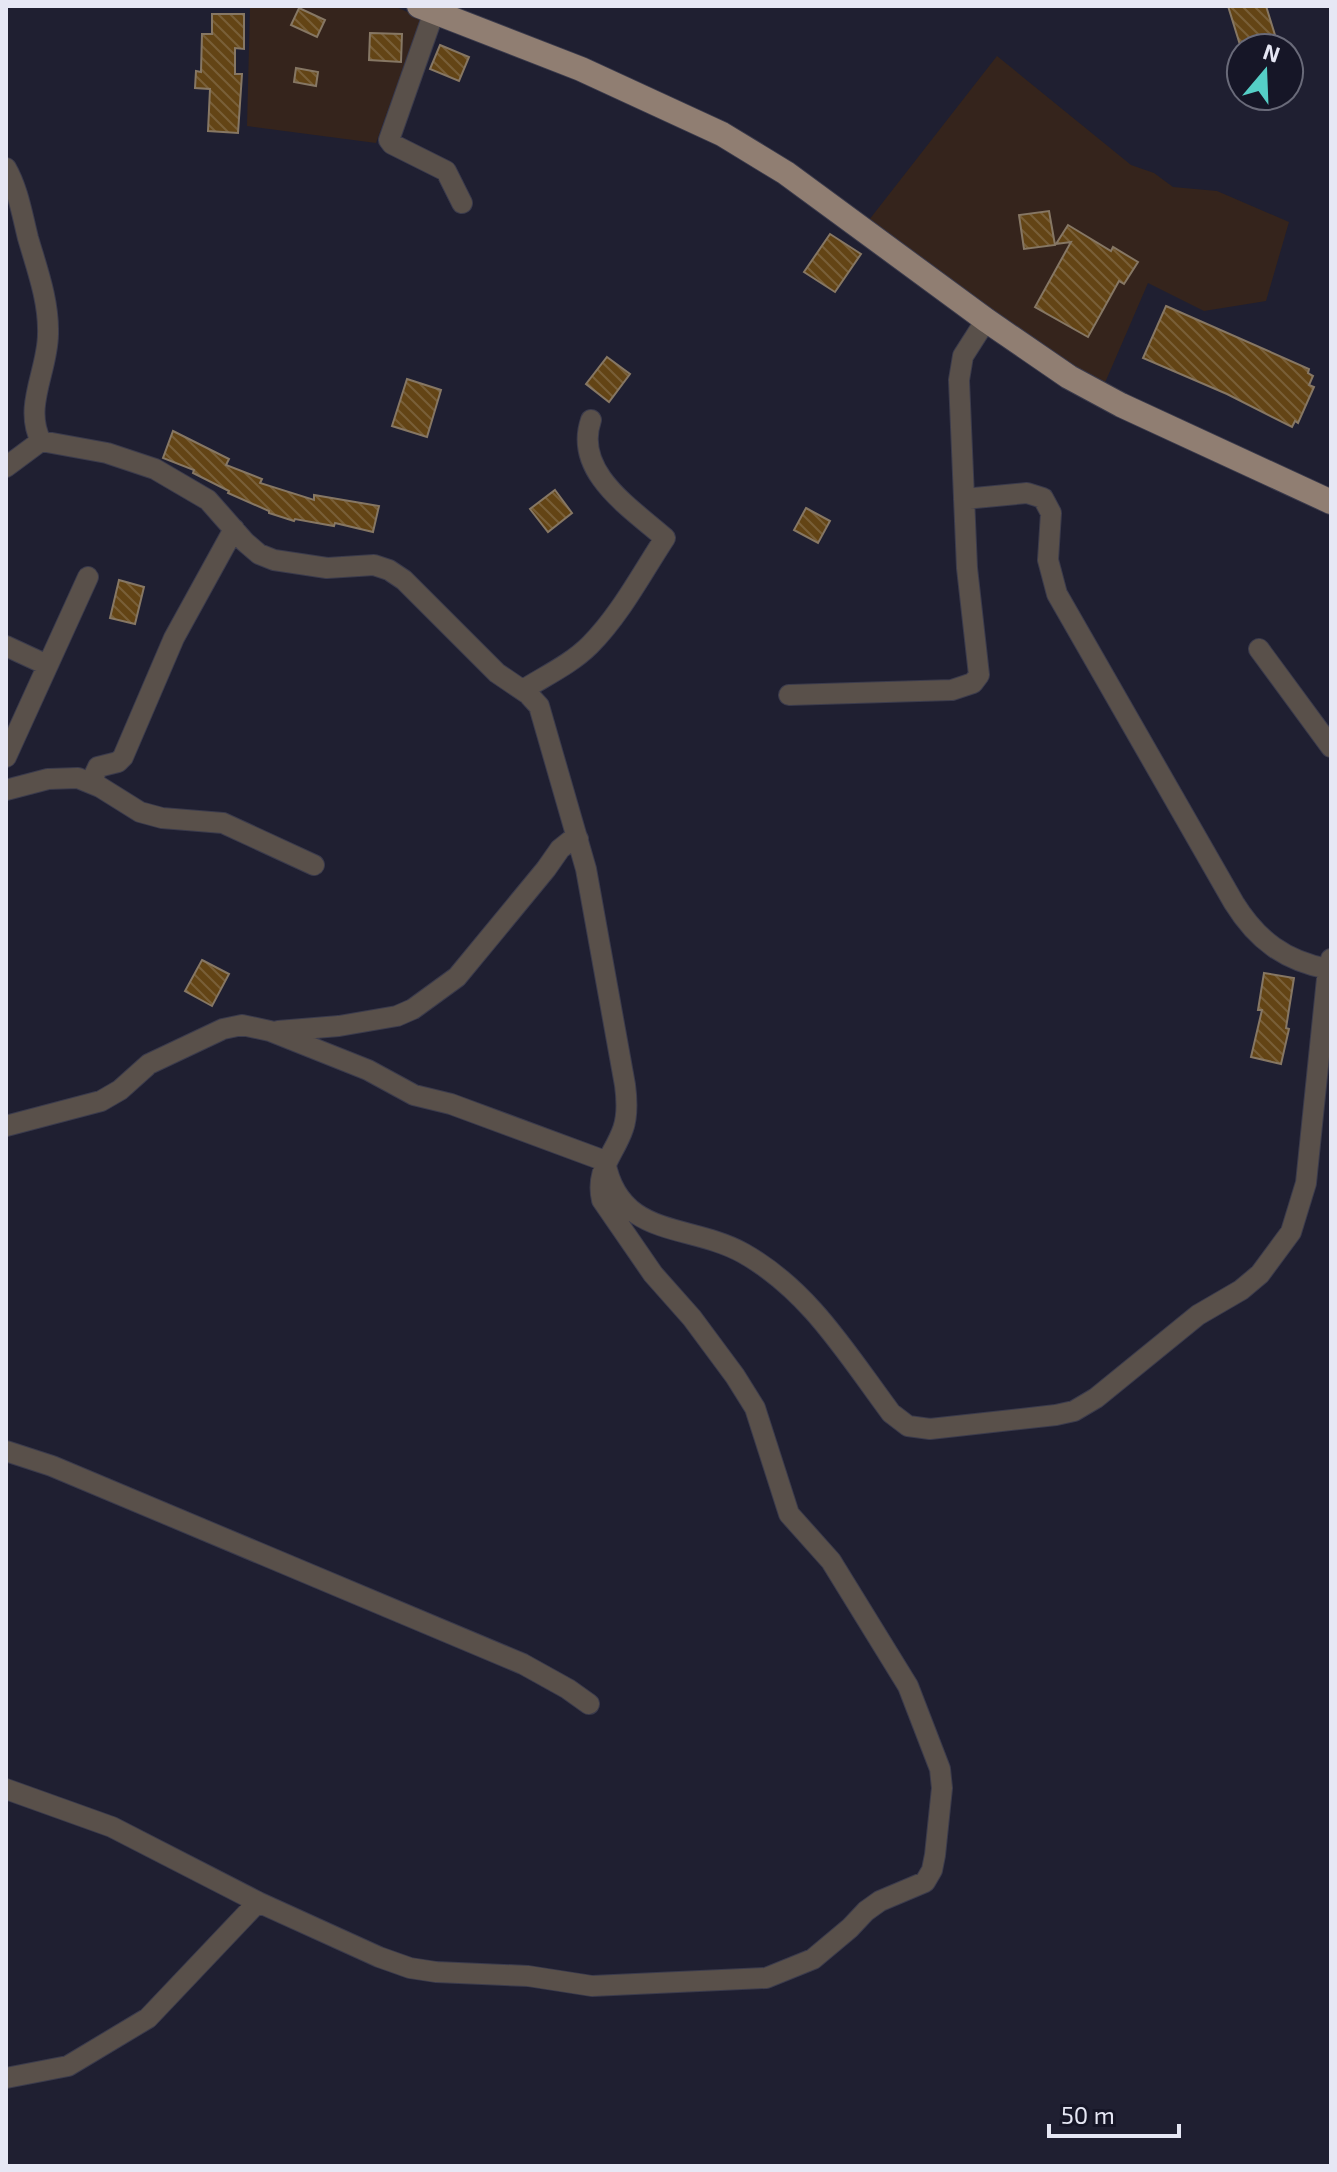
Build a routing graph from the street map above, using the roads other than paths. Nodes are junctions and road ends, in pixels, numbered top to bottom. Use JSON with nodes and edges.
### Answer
{"nodes":[{"id":1,"x":426,"y":9,"type":"edge"},
{"id":2,"x":6,"y":168,"type":"edge"},
{"id":3,"x":462,"y":203,"type":"dead end"},
{"id":4,"x":986,"y":320,"type":"junction"},
{"id":5,"x":591,"y":420,"type":"dead end"},
{"id":6,"x":41,"y":441,"type":"junction"},
{"id":7,"x":6,"y":467,"type":"edge"},
{"id":8,"x":964,"y":499,"type":"junction"},
{"id":9,"x":1331,"y":502,"type":"edge"},
{"id":10,"x":234,"y":529,"type":"junction"},
{"id":11,"x":88,"y":577,"type":"dead end"},
{"id":12,"x":6,"y":646,"type":"edge"},
{"id":13,"x":1259,"y":649,"type":"dead end"},
{"id":14,"x":47,"y":665,"type":"junction"},
{"id":15,"x":523,"y":690,"type":"junction"},
{"id":16,"x":789,"y":695,"type":"dead end"},
{"id":17,"x":1331,"y":747,"type":"edge"},
{"id":18,"x":6,"y":757,"type":"edge"},
{"id":19,"x":91,"y":782,"type":"junction"},
{"id":20,"x":6,"y":790,"type":"edge"},
{"id":21,"x":578,"y":839,"type":"junction"},
{"id":22,"x":314,"y":865,"type":"dead end"},
{"id":23,"x":1329,"y":964,"type":"edge"},
{"id":24,"x":270,"y":1031,"type":"junction"},
{"id":25,"x":6,"y":1126,"type":"edge"},
{"id":26,"x":605,"y":1161,"type":"junction"},
{"id":27,"x":6,"y":1451,"type":"edge"},
{"id":28,"x":589,"y":1704,"type":"dead end"},
{"id":29,"x":6,"y":1789,"type":"edge"},
{"id":30,"x":258,"y":1902,"type":"junction"},
{"id":31,"x":6,"y":2078,"type":"edge"}],
"edges":[{"from":1,"to":3,"type":"street"},
{"from":1,"to":4,"type":"main road"},
{"from":2,"to":6,"type":"street"},
{"from":4,"to":8,"type":"street"},
{"from":4,"to":9,"type":"main road"},
{"from":5,"to":15,"type":"street"},
{"from":6,"to":7,"type":"street"},
{"from":6,"to":10,"type":"street"},
{"from":8,"to":16,"type":"street"},
{"from":8,"to":23,"type":"street"},
{"from":10,"to":15,"type":"street"},
{"from":10,"to":19,"type":"street"},
{"from":11,"to":14,"type":"street"},
{"from":12,"to":14,"type":"street"},
{"from":13,"to":17,"type":"street"},
{"from":14,"to":18,"type":"street"},
{"from":15,"to":21,"type":"street"},
{"from":19,"to":20,"type":"street"},
{"from":19,"to":22,"type":"street"},
{"from":21,"to":24,"type":"street"},
{"from":21,"to":26,"type":"street"},
{"from":23,"to":26,"type":"street"},
{"from":24,"to":25,"type":"street"},
{"from":24,"to":26,"type":"street"},
{"from":26,"to":30,"type":"street"},
{"from":27,"to":28,"type":"street"},
{"from":29,"to":30,"type":"street"},
{"from":30,"to":31,"type":"street"}]}
